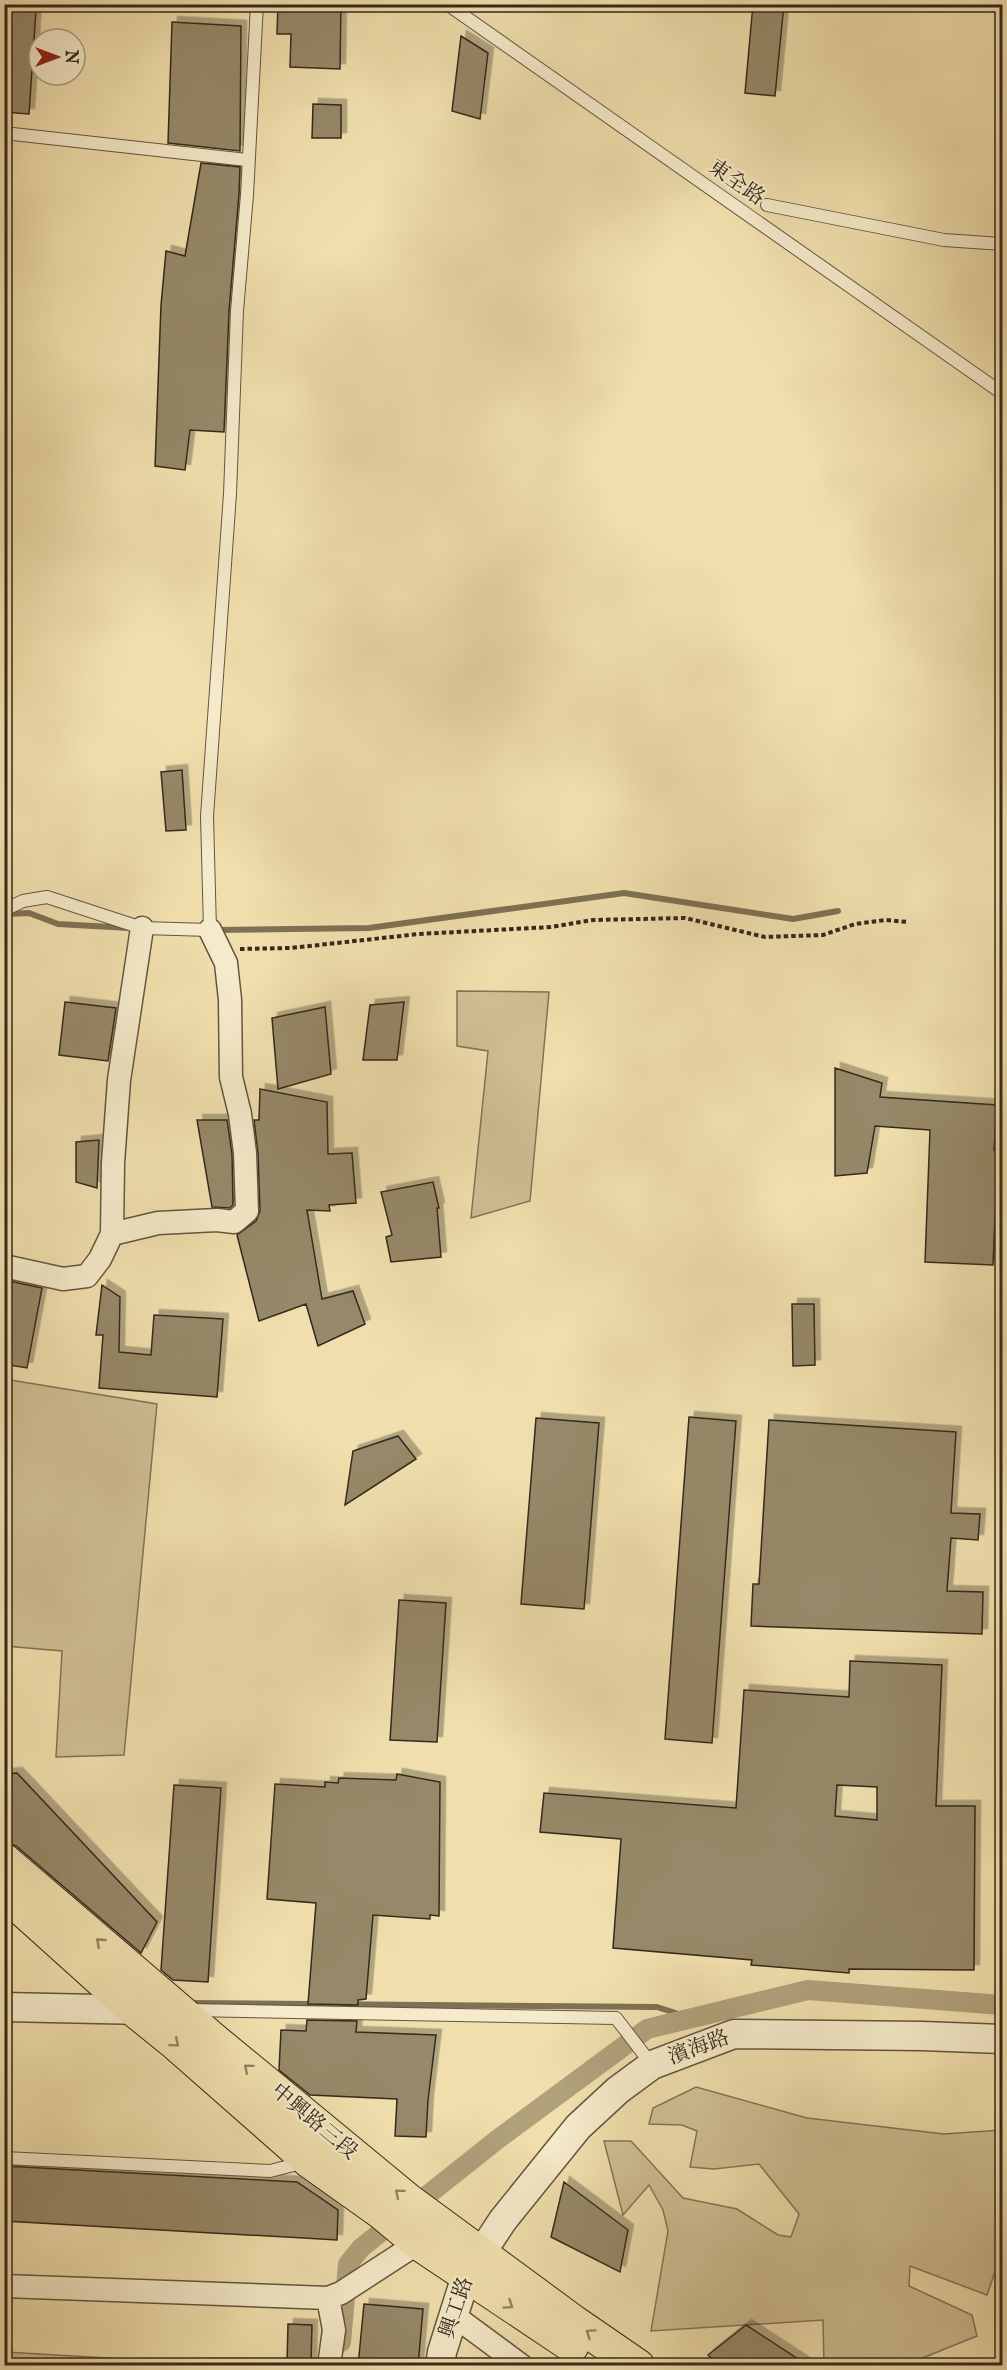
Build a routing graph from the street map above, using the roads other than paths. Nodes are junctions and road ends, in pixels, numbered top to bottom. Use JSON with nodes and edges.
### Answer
{"nodes":[{"id":1,"x":257,"y":4,"type":"edge"},
{"id":2,"x":447,"y":4,"type":"edge"},
{"id":3,"x":4,"y":134,"type":"edge"},
{"id":4,"x":247,"y":160,"type":"junction"},
{"id":5,"x":767,"y":205,"type":"dead end"},
{"id":6,"x":1002,"y":244,"type":"edge"},
{"id":7,"x":1002,"y":393,"type":"edge"},
{"id":8,"x":4,"y":910,"type":"edge"},
{"id":9,"x":142,"y":928,"type":"junction"},
{"id":10,"x":210,"y":930,"type":"junction"},
{"id":11,"x":112,"y":1234,"type":"junction"},
{"id":12,"x":4,"y":1266,"type":"edge"},
{"id":13,"x":4,"y":1860,"type":"edge"},
{"id":14,"x":4,"y":1893,"type":"edge"},
{"id":15,"x":4,"y":2007,"type":"edge"},
{"id":16,"x":134,"y":2010,"type":"junction"},
{"id":17,"x":179,"y":2010,"type":"junction"},
{"id":18,"x":1002,"y":2039,"type":"edge"},
{"id":19,"x":652,"y":2065,"type":"junction"},
{"id":20,"x":4,"y":2158,"type":"edge"},
{"id":21,"x":309,"y":2161,"type":"junction"},
{"id":22,"x":418,"y":2241,"type":"junction"},
{"id":23,"x":473,"y":2265,"type":"junction"},
{"id":24,"x":4,"y":2286,"type":"edge"},
{"id":25,"x":334,"y":2295,"type":"junction"},
{"id":26,"x":453,"y":2315,"type":"junction"},
{"id":27,"x":329,"y":2366,"type":"edge"},
{"id":28,"x":440,"y":2366,"type":"edge"},
{"id":29,"x":522,"y":2366,"type":"edge"},
{"id":30,"x":601,"y":2366,"type":"edge"},
{"id":31,"x":638,"y":2366,"type":"edge"}],
"edges":[{"from":1,"to":4,"type":"lane"},
{"from":2,"to":7,"type":"lane","name":"東全路"},
{"from":3,"to":4,"type":"lane"},
{"from":4,"to":10,"type":"lane"},
{"from":5,"to":6,"type":"lane"},
{"from":8,"to":9,"type":"lane"},
{"from":9,"to":10,"type":"lane"},
{"from":9,"to":11,"type":"street"},
{"from":10,"to":11,"type":"street"},
{"from":11,"to":12,"type":"street"},
{"from":17,"to":13,"type":"main road","name":"中興路三段","one_way":true},
{"from":14,"to":16,"type":"main road","name":"中興路三段"},
{"from":15,"to":16,"type":"street"},
{"from":16,"to":17,"type":"street"},
{"from":16,"to":21,"type":"main road","name":"中興路三段","one_way":true},
{"from":17,"to":19,"type":"lane"},
{"from":22,"to":17,"type":"main road","name":"中興路三段","one_way":true},
{"from":18,"to":19,"type":"street","name":"濱海路"},
{"from":19,"to":23,"type":"street","name":"濱海路"},
{"from":20,"to":21,"type":"lane"},
{"from":21,"to":22,"type":"main road","name":"中興路三段"},
{"from":22,"to":23,"type":"main road","name":"中興路三段"},
{"from":22,"to":25,"type":"street"},
{"from":23,"to":26,"type":"street","name":"興工路"},
{"from":23,"to":30,"type":"main road","name":"中興路三段","one_way":true},
{"from":31,"to":23,"type":"main road","name":"中興路三段","one_way":true},
{"from":24,"to":25,"type":"street"},
{"from":25,"to":27,"type":"street"},
{"from":26,"to":28,"type":"street","name":"興工路"},
{"from":26,"to":29,"type":"street"}]}
